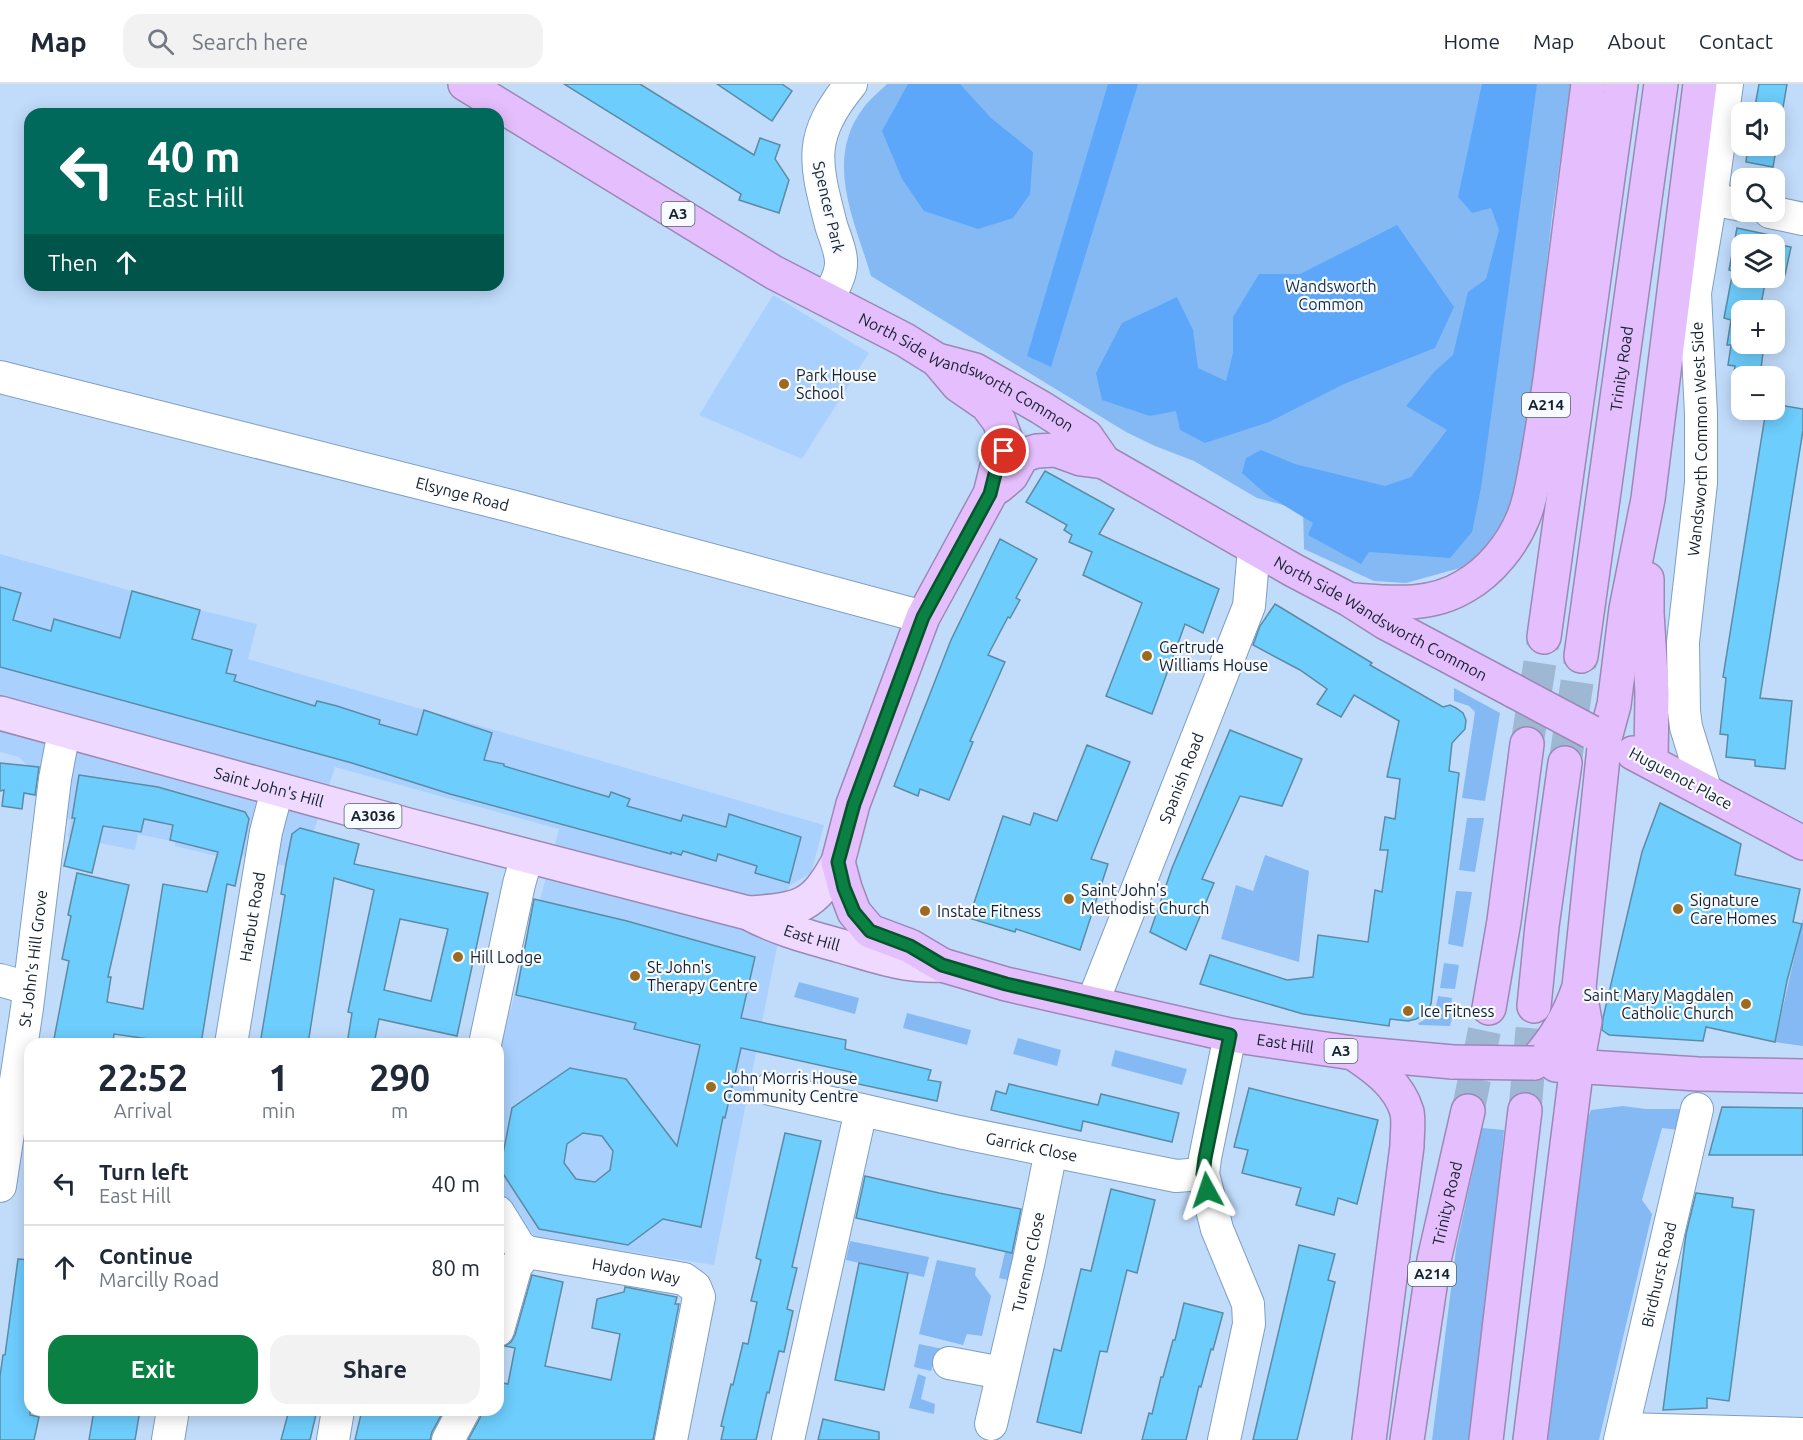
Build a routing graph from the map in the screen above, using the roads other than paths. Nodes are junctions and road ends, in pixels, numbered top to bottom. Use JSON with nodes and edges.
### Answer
{"nodes":[{"id":1,"x":465,"y":84,"type":"edge"},
{"id":2,"x":851,"y":84,"type":"edge"},
{"id":3,"x":1588,"y":84,"type":"edge"},
{"id":4,"x":1622,"y":84,"type":"edge"},
{"id":5,"x":1660,"y":84,"type":"edge"},
{"id":6,"x":1700,"y":84,"type":"edge"},
{"id":7,"x":1727,"y":84,"type":"edge"},
{"id":8,"x":1711,"y":199,"type":"junction"},
{"id":9,"x":1731,"y":204,"type":"edge"},
{"id":10,"x":1785,"y":215,"type":"edge"},
{"id":11,"x":1803,"y":219,"type":"edge"},
{"id":12,"x":827,"y":299,"type":"junction"},
{"id":13,"x":937,"y":360,"type":"junction"},
{"id":14,"x":0,"y":376,"type":"edge"},
{"id":15,"x":1104,"y":462,"type":"junction"},
{"id":16,"x":990,"y":494,"type":"junction"},
{"id":17,"x":1648,"y":499,"type":"junction"},
{"id":18,"x":1254,"y":548,"type":"junction"},
{"id":19,"x":1350,"y":600,"type":"junction"},
{"id":20,"x":923,"y":617,"type":"junction"},
{"id":21,"x":1544,"y":637,"type":"tunnel mouth"},
{"id":22,"x":1581,"y":656,"type":"tunnel mouth"},
{"id":23,"x":0,"y":713,"type":"edge"},
{"id":24,"x":1558,"y":715,"type":"joint"},
{"id":25,"x":64,"y":731,"type":"junction"},
{"id":26,"x":1598,"y":735,"type":"junction"},
{"id":27,"x":1527,"y":744,"type":"tunnel mouth"},
{"id":28,"x":1651,"y":762,"type":"junction"},
{"id":29,"x":1565,"y":763,"type":"tunnel mouth"},
{"id":30,"x":278,"y":790,"type":"junction"},
{"id":31,"x":1706,"y":792,"type":"junction"},
{"id":32,"x":1803,"y":843,"type":"edge"},
{"id":33,"x":527,"y":856,"type":"junction"},
{"id":34,"x":838,"y":862,"type":"junction"},
{"id":35,"x":748,"y":914,"type":"junction"},
{"id":36,"x":942,"y":965,"type":"junction"},
{"id":37,"x":14,"y":984,"type":"edge"},
{"id":38,"x":1092,"y":1004,"type":"junction"},
{"id":39,"x":1534,"y":1006,"type":"tunnel mouth"},
{"id":40,"x":1489,"y":1008,"type":"tunnel mouth"},
{"id":41,"x":1230,"y":1035,"type":"junction"},
{"id":42,"x":232,"y":1038,"type":"edge"},
{"id":43,"x":486,"y":1038,"type":"edge"},
{"id":44,"x":1353,"y":1053,"type":"junction"},
{"id":45,"x":1552,"y":1060,"type":"junction"},
{"id":46,"x":1803,"y":1076,"type":"edge"},
{"id":47,"x":770,"y":1089,"type":"dead end"},
{"id":48,"x":1697,"y":1109,"type":"dead end"},
{"id":49,"x":861,"y":1110,"type":"junction"},
{"id":50,"x":1525,"y":1110,"type":"tunnel mouth"},
{"id":51,"x":1468,"y":1111,"type":"tunnel mouth"},
{"id":52,"x":1051,"y":1151,"type":"junction"},
{"id":53,"x":1203,"y":1174,"type":"junction"},
{"id":54,"x":0,"y":1186,"type":"edge"},
{"id":55,"x":504,"y":1222,"type":"edge"},
{"id":56,"x":527,"y":1252,"type":"junction"},
{"id":57,"x":504,"y":1309,"type":"edge"},
{"id":58,"x":949,"y":1363,"type":"dead end"},
{"id":59,"x":1002,"y":1373,"type":"junction"},
{"id":60,"x":172,"y":1416,"type":"edge"},
{"id":61,"x":337,"y":1416,"type":"edge"},
{"id":62,"x":461,"y":1416,"type":"edge"},
{"id":63,"x":991,"y":1424,"type":"dead end"},
{"id":64,"x":1803,"y":1434,"type":"edge"},
{"id":65,"x":1621,"y":1435,"type":"edge"},
{"id":66,"x":168,"y":1440,"type":"edge"},
{"id":67,"x":333,"y":1440,"type":"edge"},
{"id":68,"x":448,"y":1440,"type":"edge"},
{"id":69,"x":671,"y":1440,"type":"edge"},
{"id":70,"x":788,"y":1440,"type":"edge"},
{"id":71,"x":1224,"y":1440,"type":"edge"},
{"id":72,"x":1369,"y":1440,"type":"edge"},
{"id":73,"x":1407,"y":1440,"type":"edge"},
{"id":74,"x":1486,"y":1440,"type":"edge"},
{"id":75,"x":1530,"y":1440,"type":"edge"}],
"edges":[{"from":1,"to":12,"type":"highway","name":"North Side Wandsworth Common","number":"A3"},
{"from":2,"to":12,"type":"street","name":"Spencer Park"},
{"from":3,"to":19,"type":"highway","number":"A214"},
{"from":4,"to":21,"type":"highway","number":"A214"},
{"from":5,"to":22,"type":"highway","name":"Trinity Road"},
{"from":6,"to":17,"type":"highway"},
{"from":7,"to":8,"type":"street","name":"Wandsworth Common West Side"},
{"from":8,"to":9,"type":"street"},
{"from":8,"to":31,"type":"street","name":"Wandsworth Common West Side"},
{"from":10,"to":11,"type":"street"},
{"from":12,"to":13,"type":"highway","name":"North Side Wandsworth Common","number":"A3"},
{"from":13,"to":15,"type":"highway","name":"North Side Wandsworth Common","number":"A3"},
{"from":13,"to":16,"type":"highway","number":"A3"},
{"from":14,"to":20,"type":"street","name":"Elsynge Road"},
{"from":15,"to":16,"type":"highway","number":"A3"},
{"from":15,"to":18,"type":"highway","name":"North Side Wandsworth Common","number":"A3"},
{"from":16,"to":20,"type":"highway","number":"A3"},
{"from":17,"to":26,"type":"highway"},
{"from":17,"to":28,"type":"highway"},
{"from":18,"to":19,"type":"highway","name":"North Side Wandsworth Common","number":"A3"},
{"from":18,"to":38,"type":"street","name":"Spanish Road"},
{"from":19,"to":24,"type":"highway","name":"North Side Wandsworth Common","number":"A3","bridge":true},
{"from":20,"to":34,"type":"highway","number":"A3"},
{"from":23,"to":25,"type":"main road","name":"Saint John's Hill","number":"A3036"},
{"from":24,"to":26,"type":"highway","name":"Huguenot Place","number":"A3","bridge":true},
{"from":25,"to":30,"type":"main road","name":"Saint John's Hill","number":"A3036"},
{"from":25,"to":37,"type":"street","name":"St John's Hill Grove"},
{"from":26,"to":28,"type":"highway","name":"Huguenot Place","number":"A3"},
{"from":26,"to":45,"type":"highway"},
{"from":27,"to":40,"type":"highway"},
{"from":28,"to":31,"type":"highway","name":"Huguenot Place","number":"A3"},
{"from":29,"to":39,"type":"highway"},
{"from":30,"to":33,"type":"main road","name":"Saint John's Hill","number":"A3036"},
{"from":30,"to":42,"type":"street","name":"Harbut Road"},
{"from":31,"to":32,"type":"highway","name":"Huguenot Place","number":"A3"},
{"from":33,"to":35,"type":"main road","name":"Saint John's Hill","number":"A3036"},
{"from":33,"to":43,"type":"street"},
{"from":34,"to":35,"type":"main road","number":"A3036"},
{"from":34,"to":36,"type":"highway","number":"A3"},
{"from":35,"to":36,"type":"main road","name":"East Hill","number":"A3036"},
{"from":36,"to":38,"type":"highway","name":"East Hill","number":"A3"},
{"from":37,"to":54,"type":"street","name":"St John's Hill Grove"},
{"from":38,"to":41,"type":"highway","name":"East Hill","number":"A3"},
{"from":41,"to":44,"type":"highway","name":"East Hill","number":"A3"},
{"from":41,"to":53,"type":"street"},
{"from":44,"to":45,"type":"highway","name":"East Hill","number":"A3","bridge":true},
{"from":44,"to":72,"type":"highway","number":"A214"},
{"from":45,"to":46,"type":"highway","name":"East Hill","number":"A3"},
{"from":45,"to":75,"type":"highway"},
{"from":47,"to":49,"type":"street","name":"Garrick Close"},
{"from":48,"to":65,"type":"street","name":"Birdhurst Road"},
{"from":49,"to":52,"type":"street","name":"Garrick Close"},
{"from":49,"to":70,"type":"street"},
{"from":50,"to":74,"type":"highway"},
{"from":51,"to":73,"type":"highway","name":"Trinity Road","number":"A214"},
{"from":52,"to":53,"type":"street","name":"Garrick Close"},
{"from":52,"to":59,"type":"street","name":"Turenne Close"},
{"from":53,"to":71,"type":"street"},
{"from":55,"to":56,"type":"street"},
{"from":56,"to":57,"type":"street"},
{"from":56,"to":69,"type":"street","name":"Haydon Way"},
{"from":58,"to":59,"type":"street"},
{"from":59,"to":63,"type":"street","name":"Turenne Close"},
{"from":60,"to":66,"type":"street"},
{"from":61,"to":67,"type":"street"},
{"from":62,"to":68,"type":"street"},
{"from":64,"to":65,"type":"street"}]}
